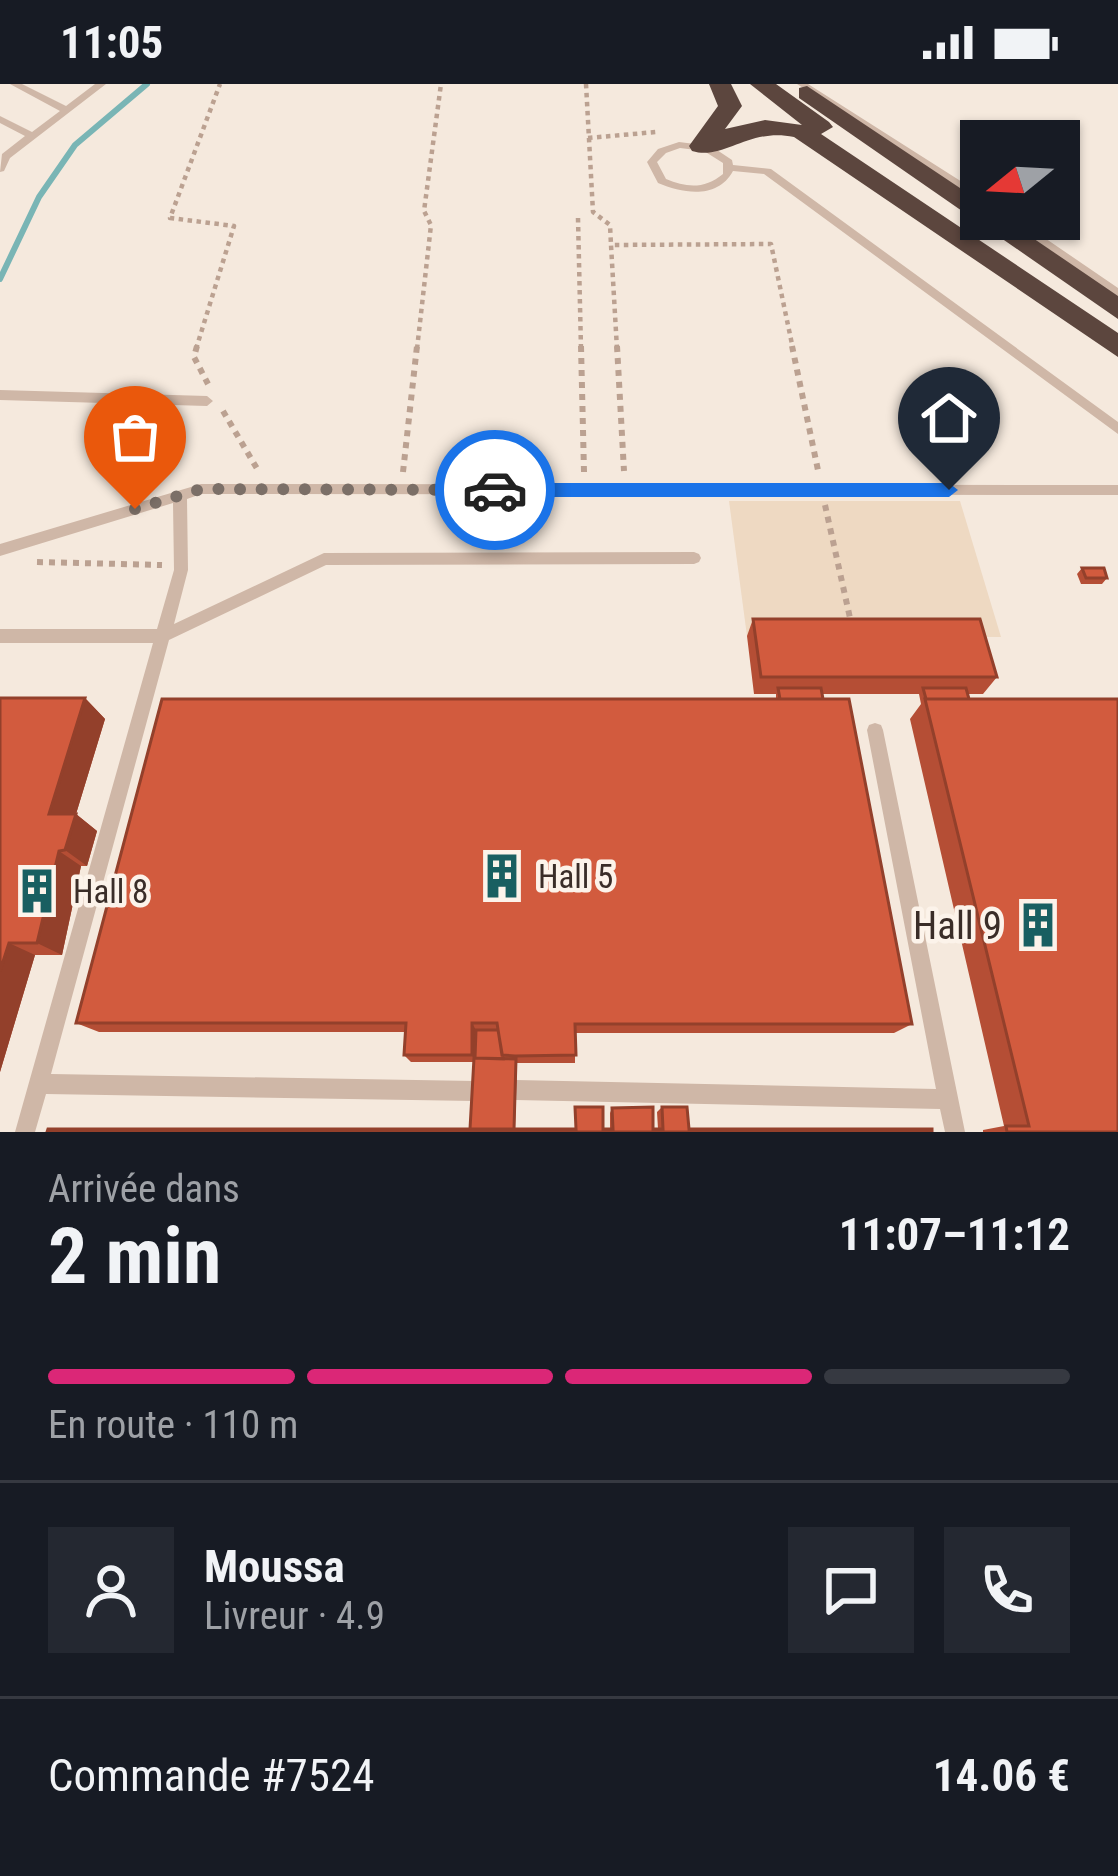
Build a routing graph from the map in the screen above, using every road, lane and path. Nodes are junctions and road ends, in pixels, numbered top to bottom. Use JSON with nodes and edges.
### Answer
{"nodes":[{"id":1,"x":15,"y":84,"type":"edge"},
{"id":2,"x":220,"y":84,"type":"edge"},
{"id":3,"x":441,"y":84,"type":"edge"},
{"id":4,"x":586,"y":84,"type":"edge"},
{"id":5,"x":721,"y":84,"type":"edge"},
{"id":6,"x":761,"y":84,"type":"edge"},
{"id":7,"x":798,"y":84,"type":"edge"},
{"id":8,"x":96,"y":85,"type":"edge"},
{"id":9,"x":66,"y":110,"type":"junction"},
{"id":10,"x":0,"y":118,"type":"edge"},
{"id":11,"x":781,"y":126,"type":"junction"},
{"id":12,"x":656,"y":132,"type":"dead end"},
{"id":13,"x":32,"y":136,"type":"junction"},
{"id":14,"x":588,"y":138,"type":"junction"},
{"id":15,"x":704,"y":147,"type":"junction"},
{"id":16,"x":3,"y":154,"type":"edge"},
{"id":17,"x":730,"y":168,"type":"junction"},
{"id":18,"x":0,"y":169,"type":"edge"},
{"id":19,"x":960,"y":186,"type":"edge"},
{"id":20,"x":960,"y":200,"type":"edge"},
{"id":21,"x":578,"y":218,"type":"dead end"},
{"id":22,"x":1017,"y":240,"type":"edge"},
{"id":23,"x":1041,"y":240,"type":"edge"},
{"id":24,"x":611,"y":244,"type":"junction"},
{"id":25,"x":1118,"y":292,"type":"edge"},
{"id":26,"x":1118,"y":310,"type":"edge"},
{"id":27,"x":1118,"y":343,"type":"edge"},
{"id":28,"x":0,"y":395,"type":"edge"},
{"id":29,"x":207,"y":401,"type":"dead end"},
{"id":30,"x":1118,"y":429,"type":"edge"},
{"id":31,"x":270,"y":489,"type":"junction"},
{"id":32,"x":401,"y":489,"type":"junction"},
{"id":33,"x":823,"y":490,"type":"junction"},
{"id":34,"x":1118,"y":490,"type":"edge"},
{"id":35,"x":584,"y":491,"type":"junction"},
{"id":36,"x":625,"y":491,"type":"junction"},
{"id":37,"x":180,"y":495,"type":"junction"},
{"id":38,"x":0,"y":550,"type":"edge"},
{"id":39,"x":694,"y":558,"type":"dead end"},
{"id":40,"x":23,"y":561,"type":"dead end"},
{"id":41,"x":181,"y":566,"type":"junction"},
{"id":42,"x":0,"y":636,"type":"edge"},
{"id":43,"x":163,"y":636,"type":"junction"},
{"id":44,"x":854,"y":636,"type":"edge"},
{"id":45,"x":875,"y":730,"type":"dead end"},
{"id":46,"x":39,"y":1084,"type":"junction"},
{"id":47,"x":516,"y":1090,"type":"edge"},
{"id":48,"x":475,"y":1091,"type":"edge"},
{"id":49,"x":948,"y":1099,"type":"junction"},
{"id":50,"x":25,"y":1132,"type":"edge"},
{"id":51,"x":955,"y":1132,"type":"edge"}],
"edges":[{"from":1,"to":9,"type":"lane"},
{"from":2,"to":31,"type":"path"},
{"from":3,"to":32,"type":"path"},
{"from":4,"to":14,"type":"path"},
{"from":5,"to":11,"type":"highway"},
{"from":5,"to":15,"type":"highway"},
{"from":6,"to":27,"type":"highway"},
{"from":7,"to":19,"type":"lane"},
{"from":7,"to":20,"type":"highway"},
{"from":8,"to":9,"type":"lane"},
{"from":9,"to":13,"type":"lane"},
{"from":10,"to":13,"type":"lane"},
{"from":11,"to":15,"type":"highway"},
{"from":11,"to":27,"type":"highway"},
{"from":12,"to":14,"type":"path"},
{"from":13,"to":16,"type":"lane"},
{"from":14,"to":24,"type":"path"},
{"from":15,"to":17,"type":"lane"},
{"from":15,"to":17,"type":"lane"},
{"from":16,"to":18,"type":"lane"},
{"from":17,"to":30,"type":"lane"},
{"from":21,"to":35,"type":"path"},
{"from":22,"to":26,"type":"highway"},
{"from":23,"to":25,"type":"lane"},
{"from":24,"to":33,"type":"path"},
{"from":24,"to":36,"type":"path"},
{"from":28,"to":29,"type":"lane"},
{"from":31,"to":32,"type":"lane"},
{"from":31,"to":37,"type":"lane"},
{"from":32,"to":35,"type":"lane"},
{"from":33,"to":34,"type":"lane"},
{"from":33,"to":36,"type":"lane"},
{"from":33,"to":44,"type":"path"},
{"from":35,"to":36,"type":"lane"},
{"from":37,"to":38,"type":"lane"},
{"from":37,"to":41,"type":"lane"},
{"from":39,"to":43,"type":"lane"},
{"from":40,"to":41,"type":"path"},
{"from":41,"to":43,"type":"lane"},
{"from":42,"to":43,"type":"lane"},
{"from":43,"to":46,"type":"lane"},
{"from":45,"to":49,"type":"lane"},
{"from":46,"to":48,"type":"lane"},
{"from":46,"to":50,"type":"lane"},
{"from":47,"to":49,"type":"lane"},
{"from":49,"to":51,"type":"lane"}]}
